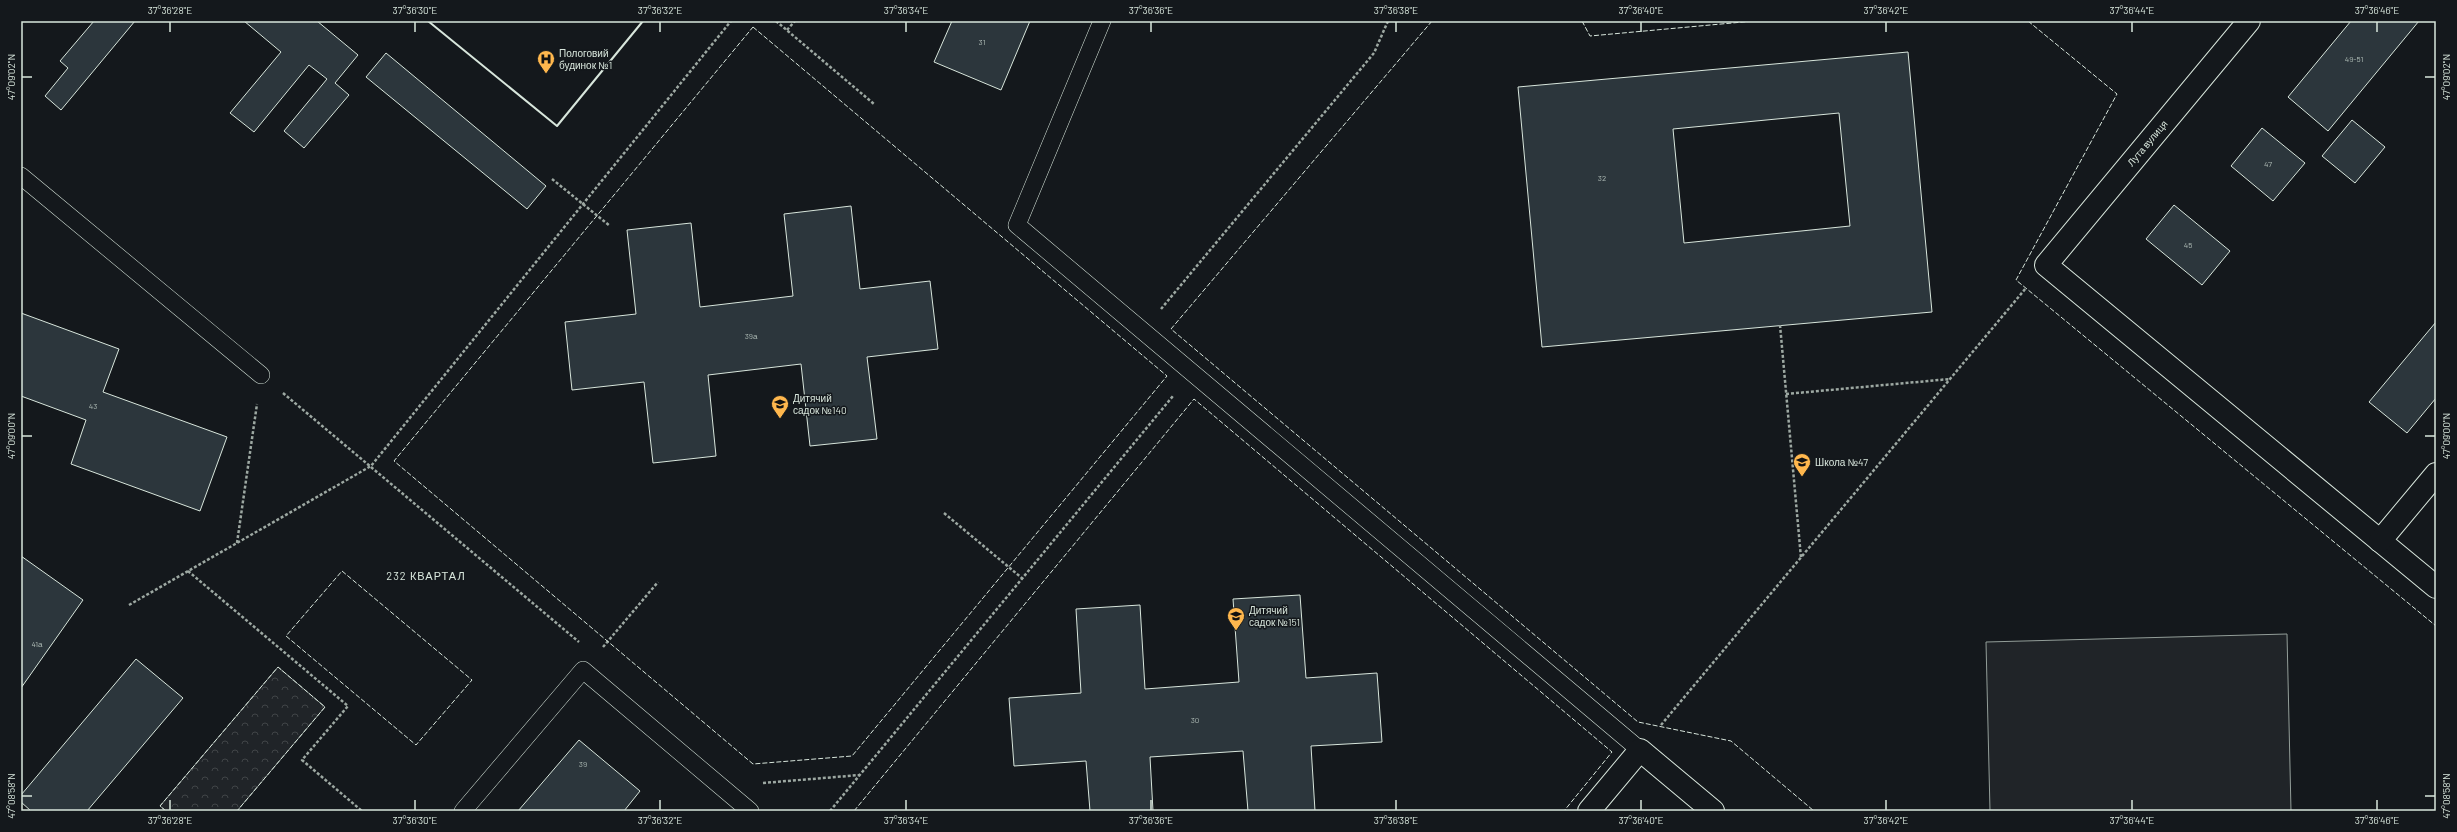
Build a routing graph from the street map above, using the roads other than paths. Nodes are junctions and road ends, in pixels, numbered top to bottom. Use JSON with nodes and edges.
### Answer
{"nodes":[{"id":1,"x":1102,"y":21,"type":"edge"},
{"id":2,"x":2249,"y":21,"type":"edge"},
{"id":3,"x":21,"y":176,"type":"edge"},
{"id":4,"x":261,"y":375,"type":"road end"},
{"id":5,"x":2436,"y":474,"type":"edge"},
{"id":6,"x":2380,"y":541,"type":"junction"},
{"id":7,"x":2436,"y":587,"type":"edge"},
{"id":8,"x":1640,"y":750,"type":"junction"},
{"id":9,"x":463,"y":811,"type":"edge"},
{"id":10,"x":750,"y":811,"type":"edge"},
{"id":11,"x":1589,"y":811,"type":"edge"},
{"id":12,"x":1713,"y":811,"type":"edge"}],
"edges":[{"from":1,"to":8,"type":"lane"},
{"from":2,"to":6,"type":"street","name":"Лута вулиця"},
{"from":3,"to":4,"type":"lane"},
{"from":5,"to":6,"type":"street"},
{"from":6,"to":7,"type":"street"},
{"from":8,"to":11,"type":"street"},
{"from":8,"to":12,"type":"street"},
{"from":9,"to":10,"type":"lane"}]}
